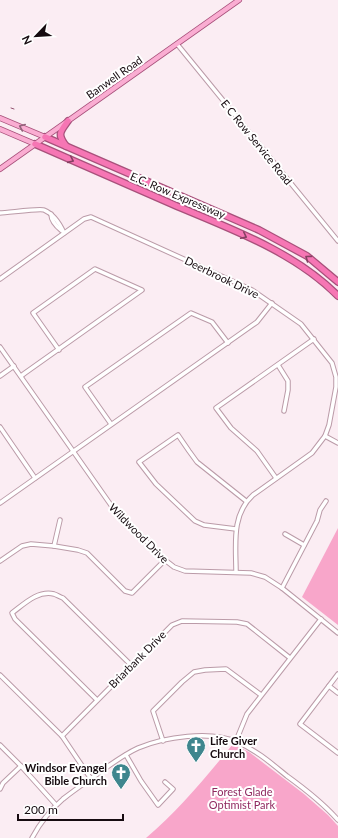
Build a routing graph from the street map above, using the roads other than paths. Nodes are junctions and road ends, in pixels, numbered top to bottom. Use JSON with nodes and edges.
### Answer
{"nodes":[{"id":1,"x":239,"y":0,"type":"edge"},
{"id":2,"x":177,"y":44,"type":"junction"},
{"id":3,"x":0,"y":118,"type":"edge"},
{"id":4,"x":68,"y":121,"type":"junction"},
{"id":5,"x":0,"y":129,"type":"edge"},
{"id":6,"x":45,"y":137,"type":"junction"},
{"id":7,"x":35,"y":144,"type":"junction"},
{"id":8,"x":66,"y":146,"type":"junction"},
{"id":9,"x":0,"y":169,"type":"edge"},
{"id":10,"x":0,"y":213,"type":"edge"},
{"id":11,"x":64,"y":233,"type":"junction"},
{"id":12,"x":338,"y":241,"type":"edge"},
{"id":13,"x":0,"y":279,"type":"edge"},
{"id":14,"x":338,"y":282,"type":"edge"},
{"id":15,"x":338,"y":296,"type":"edge"},
{"id":16,"x":272,"y":302,"type":"junction"},
{"id":17,"x":314,"y":339,"type":"junction"},
{"id":18,"x":228,"y":343,"type":"junction"},
{"id":19,"x":0,"y":347,"type":"edge"},
{"id":20,"x":59,"y":350,"type":"junction"},
{"id":21,"x":278,"y":365,"type":"junction"},
{"id":22,"x":14,"y":366,"type":"junction"},
{"id":23,"x":0,"y":376,"type":"edge"},
{"id":24,"x":21,"y":376,"type":"junction"},
{"id":25,"x":337,"y":387,"type":"edge"},
{"id":26,"x":284,"y":410,"type":"dead end"},
{"id":27,"x":112,"y":424,"type":"junction"},
{"id":28,"x":0,"y":427,"type":"edge"},
{"id":29,"x":325,"y":436,"type":"junction"},
{"id":30,"x":338,"y":443,"type":"edge"},
{"id":31,"x":73,"y":451,"type":"junction"},
{"id":32,"x":35,"y":478,"type":"junction"},
{"id":33,"x":276,"y":478,"type":"junction"},
{"id":34,"x":246,"y":501,"type":"junction"},
{"id":35,"x":326,"y":501,"type":"dead end"},
{"id":36,"x":0,"y":503,"type":"edge"},
{"id":37,"x":60,"y":520,"type":"dead end"},
{"id":38,"x":236,"y":529,"type":"junction"},
{"id":39,"x":285,"y":534,"type":"dead end"},
{"id":40,"x":304,"y":545,"type":"junction"},
{"id":41,"x":54,"y":546,"type":"junction"},
{"id":42,"x":165,"y":560,"type":"junction"},
{"id":43,"x":0,"y":561,"type":"edge"},
{"id":44,"x":236,"y":572,"type":"junction"},
{"id":45,"x":282,"y":588,"type":"junction"},
{"id":46,"x":321,"y":619,"type":"junction"},
{"id":47,"x":338,"y":633,"type":"edge"},
{"id":48,"x":290,"y":658,"type":"junction"},
{"id":49,"x":131,"y":665,"type":"junction"},
{"id":50,"x":338,"y":674,"type":"edge"},
{"id":51,"x":0,"y":675,"type":"edge"},
{"id":52,"x":329,"y":686,"type":"junction"},
{"id":53,"x":338,"y":693,"type":"edge"},
{"id":54,"x":261,"y":696,"type":"junction"},
{"id":55,"x":97,"y":700,"type":"junction"},
{"id":56,"x":62,"y":736,"type":"junction"},
{"id":57,"x":163,"y":740,"type":"junction"},
{"id":58,"x":236,"y":741,"type":"junction"},
{"id":59,"x":0,"y":744,"type":"edge"},
{"id":60,"x":338,"y":753,"type":"edge"},
{"id":61,"x":126,"y":755,"type":"junction"},
{"id":62,"x":20,"y":766,"type":"junction"},
{"id":63,"x":91,"y":778,"type":"junction"},
{"id":64,"x":165,"y":782,"type":"dead end"},
{"id":65,"x":0,"y":789,"type":"edge"},
{"id":66,"x":56,"y":805,"type":"junction"},
{"id":67,"x":338,"y":820,"type":"edge"},
{"id":68,"x":32,"y":838,"type":"edge"}],
"edges":[{"from":1,"to":2,"type":"main road","name":"Banwell Road"},
{"from":2,"to":4,"type":"main road","name":"Banwell Road"},
{"from":2,"to":12,"type":"street","name":"E C Row Service Road"},
{"from":6,"to":3,"type":"main road","name":"E.C. Row Expressway","one_way":true},
{"from":4,"to":6,"type":"main road","name":"Banwell Road"},
{"from":4,"to":8,"type":"highway"},
{"from":5,"to":7,"type":"main road","name":"E.C. Row Expressway"},
{"from":6,"to":7,"type":"main road","name":"Banwell Road"},
{"from":6,"to":8,"type":"highway","name":"E.C. Row Expressway"},
{"from":7,"to":9,"type":"main road","name":"Banwell Road"},
{"from":7,"to":15,"type":"highway","name":"E.C. Row Expressway","one_way":true},
{"from":14,"to":8,"type":"highway","name":"E.C. Row Expressway","one_way":true},
{"from":10,"to":11,"type":"street"},
{"from":11,"to":13,"type":"street"},
{"from":11,"to":16,"type":"street","name":"Deerbrook Drive"},
{"from":16,"to":17,"type":"street","name":"Deerbrook Drive"},
{"from":16,"to":18,"type":"street"},
{"from":17,"to":21,"type":"street"},
{"from":17,"to":25,"type":"street","name":"Deerbrook Drive"},
{"from":18,"to":27,"type":"street"},
{"from":18,"to":27,"type":"street"},
{"from":19,"to":22,"type":"street","name":"Wildwood Drive"},
{"from":20,"to":20,"type":"street"},
{"from":20,"to":24,"type":"street"},
{"from":21,"to":26,"type":"street"},
{"from":21,"to":33,"type":"street"},
{"from":22,"to":23,"type":"street"},
{"from":22,"to":24,"type":"street","name":"Wildwood Drive"},
{"from":24,"to":31,"type":"street","name":"Wildwood Drive"},
{"from":25,"to":29,"type":"street","name":"Deerbrook Drive"},
{"from":27,"to":31,"type":"street"},
{"from":28,"to":32,"type":"street"},
{"from":29,"to":30,"type":"street"},
{"from":29,"to":33,"type":"street","name":"Deerbrook Drive"},
{"from":31,"to":32,"type":"street"},
{"from":31,"to":42,"type":"street","name":"Wildwood Drive"},
{"from":32,"to":36,"type":"street"},
{"from":33,"to":34,"type":"street","name":"Deerbrook Drive"},
{"from":34,"to":38,"type":"street","name":"Deerbrook Drive"},
{"from":34,"to":38,"type":"street"},
{"from":35,"to":40,"type":"street"},
{"from":37,"to":41,"type":"street"},
{"from":38,"to":44,"type":"street","name":"Deerbrook Drive"},
{"from":39,"to":40,"type":"street"},
{"from":40,"to":45,"type":"street"},
{"from":41,"to":42,"type":"street"},
{"from":41,"to":43,"type":"street"},
{"from":42,"to":44,"type":"street","name":"Wildwood Drive"},
{"from":44,"to":45,"type":"street","name":"Wildwood Drive"},
{"from":45,"to":46,"type":"street","name":"Wildwood Drive"},
{"from":46,"to":47,"type":"street","name":"Wildwood Drive"},
{"from":46,"to":48,"type":"street"},
{"from":48,"to":49,"type":"street","name":"Briarbank Drive"},
{"from":48,"to":54,"type":"street"},
{"from":49,"to":55,"type":"street","name":"Briarbank Drive"},
{"from":49,"to":55,"type":"street"},
{"from":50,"to":52,"type":"street"},
{"from":51,"to":56,"type":"street"},
{"from":52,"to":53,"type":"street"},
{"from":52,"to":60,"type":"street"},
{"from":54,"to":57,"type":"street"},
{"from":54,"to":58,"type":"street"},
{"from":55,"to":56,"type":"street","name":"Briarbank Drive"},
{"from":56,"to":63,"type":"street"},
{"from":57,"to":58,"type":"street"},
{"from":57,"to":61,"type":"street"},
{"from":58,"to":67,"type":"street"},
{"from":59,"to":62,"type":"street"},
{"from":61,"to":63,"type":"street"},
{"from":61,"to":64,"type":"street"},
{"from":62,"to":65,"type":"street"},
{"from":62,"to":66,"type":"street"},
{"from":63,"to":66,"type":"street"},
{"from":66,"to":68,"type":"street"}]}
